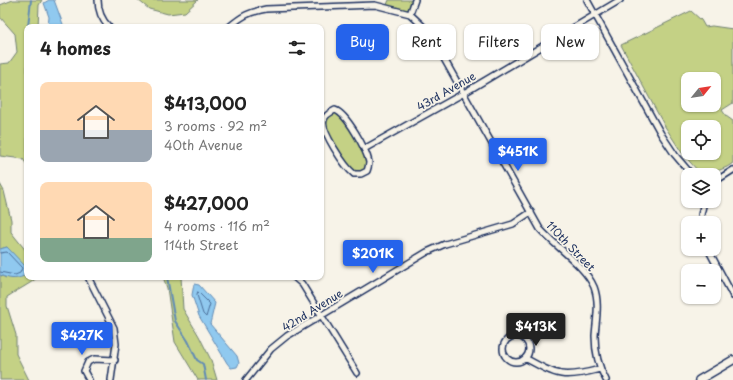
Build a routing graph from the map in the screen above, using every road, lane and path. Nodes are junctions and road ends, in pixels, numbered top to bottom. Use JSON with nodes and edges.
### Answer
{"nodes":[{"id":1,"x":98,"y":0,"type":"edge"},
{"id":2,"x":389,"y":0,"type":"edge"},
{"id":3,"x":415,"y":0,"type":"edge"},
{"id":4,"x":587,"y":0,"type":"edge"},
{"id":5,"x":620,"y":0,"type":"edge"},
{"id":6,"x":386,"y":7,"type":"junction"},
{"id":7,"x":410,"y":14,"type":"junction"},
{"id":8,"x":596,"y":15,"type":"junction"},
{"id":9,"x":106,"y":24,"type":"edge"},
{"id":10,"x":233,"y":24,"type":"edge"},
{"id":11,"x":464,"y":93,"type":"junction"},
{"id":12,"x":324,"y":119,"type":"edge"},
{"id":13,"x":324,"y":128,"type":"edge"},
{"id":14,"x":364,"y":149,"type":"junction"},
{"id":15,"x":686,"y":168,"type":"edge"},
{"id":16,"x":733,"y":170,"type":"edge"},
{"id":17,"x":721,"y":178,"type":"edge"},
{"id":18,"x":531,"y":212,"type":"junction"},
{"id":19,"x":712,"y":256,"type":"edge"},
{"id":20,"x":90,"y":280,"type":"edge"},
{"id":21,"x":297,"y":280,"type":"edge"},
{"id":22,"x":733,"y":296,"type":"edge"},
{"id":23,"x":321,"y":316,"type":"junction"},
{"id":24,"x":525,"y":358,"type":"junction"},
{"id":25,"x":115,"y":360,"type":"junction"},
{"id":26,"x":733,"y":360,"type":"edge"},
{"id":27,"x":600,"y":369,"type":"junction"},
{"id":28,"x":357,"y":374,"type":"dead end"},
{"id":29,"x":89,"y":380,"type":"edge"},
{"id":30,"x":111,"y":380,"type":"edge"},
{"id":31,"x":246,"y":380,"type":"edge"},
{"id":32,"x":606,"y":380,"type":"edge"},
{"id":33,"x":698,"y":380,"type":"edge"}],
"edges":[{"from":1,"to":9,"type":"street"},
{"from":2,"to":6,"type":"street"},
{"from":3,"to":7,"type":"street"},
{"from":4,"to":8,"type":"street"},
{"from":5,"to":8,"type":"street","name":"43rd Avenue"},
{"from":6,"to":7,"type":"street","name":"110th Street"},
{"from":6,"to":10,"type":"street","name":"110th Street"},
{"from":7,"to":11,"type":"street","name":"110th Street"},
{"from":8,"to":11,"type":"street","name":"43rd Avenue"},
{"from":8,"to":15,"type":"street"},
{"from":11,"to":14,"type":"street","name":"43rd Avenue"},
{"from":11,"to":18,"type":"street","name":"110th Street"},
{"from":12,"to":14,"type":"street"},
{"from":13,"to":14,"type":"street"},
{"from":16,"to":17,"type":"street"},
{"from":18,"to":23,"type":"street","name":"42nd Avenue"},
{"from":18,"to":27,"type":"street","name":"110th Street"},
{"from":19,"to":22,"type":"street"},
{"from":20,"to":25,"type":"street"},
{"from":21,"to":23,"type":"street"},
{"from":23,"to":28,"type":"street"},
{"from":23,"to":31,"type":"street","name":"42nd Avenue"},
{"from":24,"to":24,"type":"street"},
{"from":24,"to":27,"type":"street"},
{"from":25,"to":29,"type":"street"},
{"from":25,"to":30,"type":"street"},
{"from":26,"to":33,"type":"main road"},
{"from":27,"to":32,"type":"street","name":"110th Street"}]}
